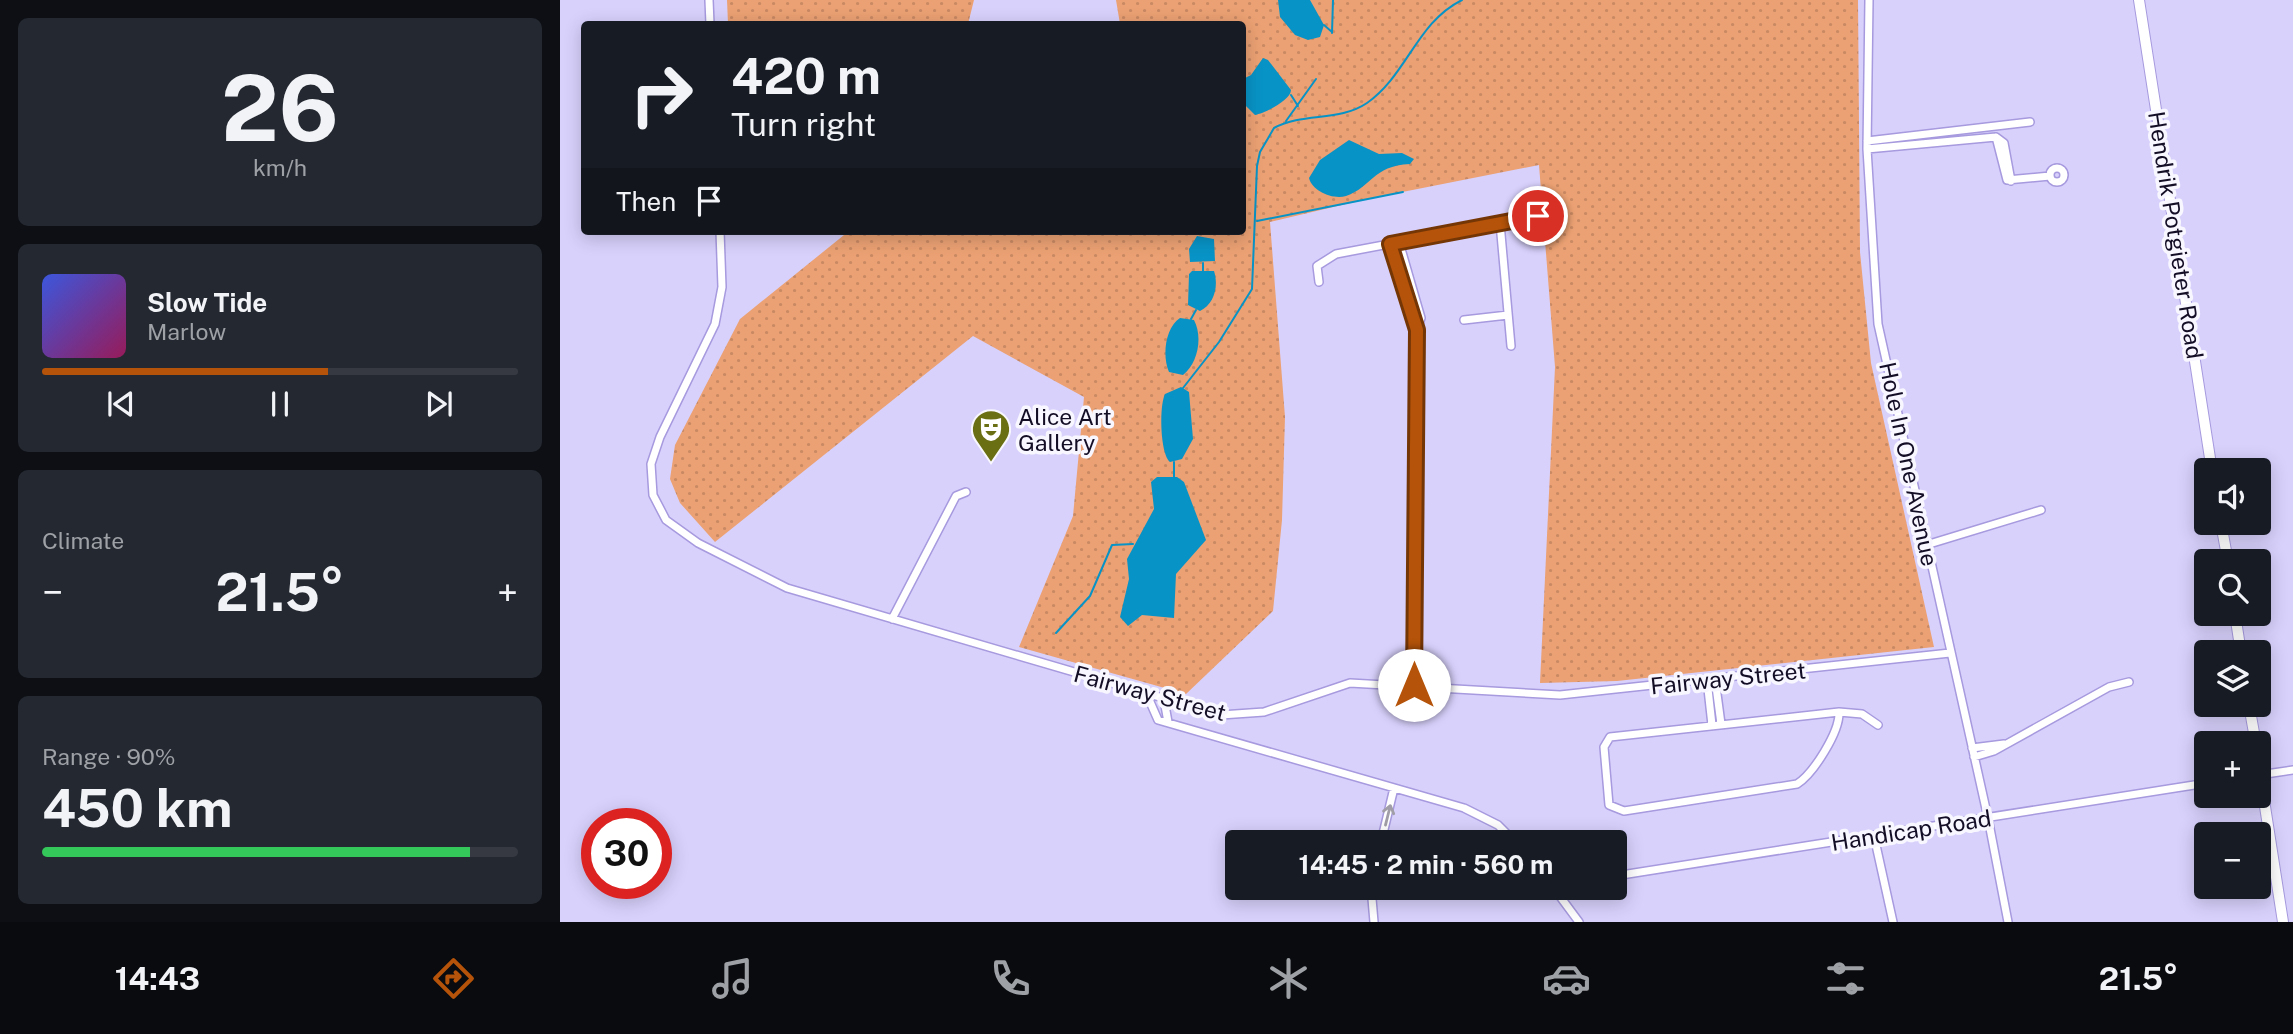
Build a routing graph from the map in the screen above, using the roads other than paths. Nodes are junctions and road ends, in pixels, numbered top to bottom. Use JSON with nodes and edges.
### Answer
{"nodes":[{"id":1,"x":709,"y":0,"type":"edge"},
{"id":2,"x":1869,"y":0,"type":"edge"},
{"id":3,"x":2139,"y":0,"type":"edge"},
{"id":4,"x":710,"y":21,"type":"edge"},
{"id":5,"x":2030,"y":122,"type":"dead end"},
{"id":6,"x":1867,"y":145,"type":"junction"},
{"id":7,"x":2050,"y":176,"type":"dead end"},
{"id":8,"x":1538,"y":216,"type":"dead end"},
{"id":9,"x":1500,"y":223,"type":"junction"},
{"id":10,"x":720,"y":235,"type":"edge"},
{"id":11,"x":1399,"y":242,"type":"junction"},
{"id":12,"x":1390,"y":244,"type":"junction"},
{"id":13,"x":1319,"y":282,"type":"dead end"},
{"id":14,"x":1409,"y":288,"type":"junction"},
{"id":15,"x":1508,"y":315,"type":"junction"},
{"id":16,"x":1464,"y":320,"type":"dead end"},
{"id":17,"x":1511,"y":345,"type":"dead end"},
{"id":18,"x":2210,"y":458,"type":"edge"},
{"id":19,"x":966,"y":492,"type":"dead end"},
{"id":20,"x":2041,"y":510,"type":"dead end"},
{"id":21,"x":1926,"y":545,"type":"junction"},
{"id":22,"x":892,"y":619,"type":"junction"},
{"id":23,"x":1950,"y":653,"type":"junction"},
{"id":24,"x":1711,"y":680,"type":"junction"},
{"id":25,"x":2129,"y":682,"type":"dead end"},
{"id":26,"x":1414,"y":685,"type":"junction"},
{"id":27,"x":1147,"y":695,"type":"junction"},
{"id":28,"x":1164,"y":700,"type":"junction"},
{"id":29,"x":1839,"y":712,"type":"junction"},
{"id":30,"x":1168,"y":722,"type":"junction"},
{"id":31,"x":1717,"y":725,"type":"junction"},
{"id":32,"x":1878,"y":725,"type":"dead end"},
{"id":33,"x":2004,"y":744,"type":"junction"},
{"id":34,"x":1972,"y":748,"type":"junction"},
{"id":35,"x":1975,"y":757,"type":"junction"},
{"id":36,"x":2293,"y":770,"type":"edge"},
{"id":37,"x":2271,"y":773,"type":"edge"},
{"id":38,"x":2194,"y":785,"type":"edge"},
{"id":39,"x":1394,"y":788,"type":"junction"},
{"id":40,"x":2265,"y":808,"type":"edge"},
{"id":41,"x":1988,"y":818,"type":"junction"},
{"id":42,"x":1384,"y":830,"type":"edge"},
{"id":43,"x":1501,"y":830,"type":"edge"},
{"id":44,"x":1874,"y":836,"type":"junction"},
{"id":45,"x":1627,"y":874,"type":"edge"},
{"id":46,"x":1372,"y":900,"type":"edge"},
{"id":47,"x":1564,"y":900,"type":"edge"},
{"id":48,"x":1374,"y":922,"type":"edge"},
{"id":49,"x":1579,"y":922,"type":"edge"},
{"id":50,"x":1893,"y":922,"type":"edge"},
{"id":51,"x":2008,"y":922,"type":"edge"},
{"id":52,"x":2283,"y":922,"type":"edge"}],
"edges":[{"from":1,"to":4,"type":"street"},
{"from":2,"to":6,"type":"street","name":"Hole In One Avenue"},
{"from":3,"to":18,"type":"main road","name":"Hendrik Potgieter Road"},
{"from":5,"to":6,"type":"street"},
{"from":6,"to":7,"type":"street"},
{"from":6,"to":21,"type":"street","name":"Hole In One Avenue"},
{"from":8,"to":9,"type":"street"},
{"from":9,"to":11,"type":"street"},
{"from":9,"to":15,"type":"street"},
{"from":10,"to":22,"type":"street","name":"Fairway Street"},
{"from":11,"to":12,"type":"street"},
{"from":11,"to":14,"type":"street"},
{"from":12,"to":13,"type":"street"},
{"from":12,"to":14,"type":"street"},
{"from":14,"to":26,"type":"street"},
{"from":15,"to":16,"type":"street"},
{"from":15,"to":17,"type":"street"},
{"from":19,"to":22,"type":"street"},
{"from":20,"to":21,"type":"street"},
{"from":21,"to":23,"type":"street","name":"Hole In One Avenue"},
{"from":22,"to":27,"type":"street","name":"Fairway Street"},
{"from":23,"to":24,"type":"street","name":"Fairway Street"},
{"from":23,"to":34,"type":"street","name":"Hole In One Avenue"},
{"from":24,"to":26,"type":"street","name":"Fairway Street"},
{"from":24,"to":31,"type":"street"},
{"from":25,"to":33,"type":"street"},
{"from":26,"to":28,"type":"street","name":"Fairway Street"},
{"from":27,"to":28,"type":"street","name":"Fairway Street"},
{"from":27,"to":30,"type":"street"},
{"from":28,"to":30,"type":"street"},
{"from":29,"to":31,"type":"street"},
{"from":29,"to":31,"type":"street"},
{"from":29,"to":32,"type":"street"},
{"from":30,"to":39,"type":"street"},
{"from":33,"to":34,"type":"street"},
{"from":33,"to":35,"type":"street"},
{"from":34,"to":35,"type":"street","name":"Hole In One Avenue"},
{"from":35,"to":41,"type":"street","name":"Hole In One Avenue"},
{"from":36,"to":37,"type":"street"},
{"from":38,"to":41,"type":"street","name":"Handicap Road"},
{"from":42,"to":39,"type":"street","one_way":true},
{"from":39,"to":43,"type":"street"},
{"from":40,"to":52,"type":"main road"},
{"from":41,"to":44,"type":"street","name":"Handicap Road"},
{"from":41,"to":51,"type":"street","name":"Hole In One Avenue"},
{"from":44,"to":45,"type":"street","name":"Handicap Road"},
{"from":44,"to":50,"type":"street"},
{"from":46,"to":48,"type":"street"},
{"from":47,"to":49,"type":"street"}]}
